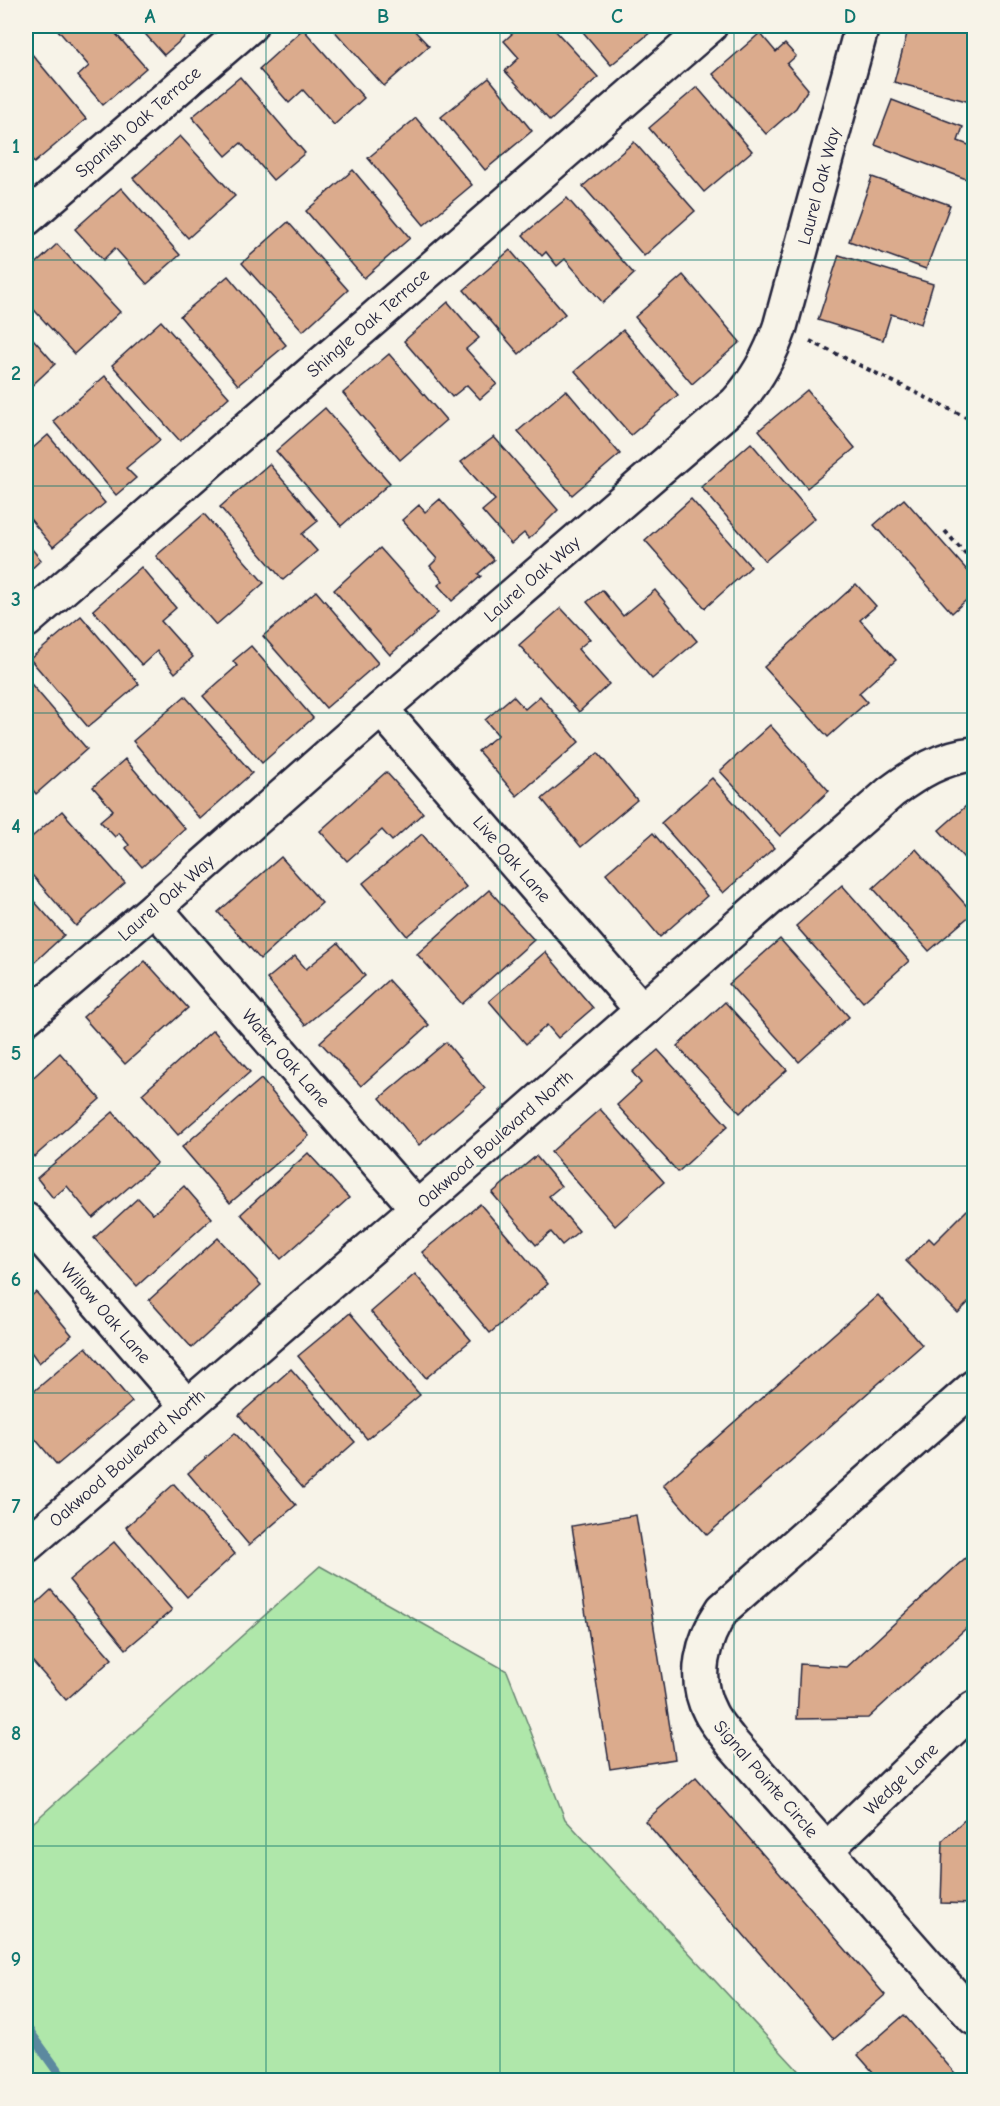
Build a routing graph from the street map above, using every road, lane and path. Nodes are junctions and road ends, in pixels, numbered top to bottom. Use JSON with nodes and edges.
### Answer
{"nodes":[{"id":1,"x":250,"y":26,"type":"edge"},
{"id":2,"x":710,"y":26,"type":"edge"},
{"id":3,"x":862,"y":26,"type":"edge"},
{"id":4,"x":26,"y":219,"type":"edge"},
{"id":5,"x":780,"y":327,"type":"junction"},
{"id":6,"x":975,"y":421,"type":"edge"},
{"id":7,"x":945,"y":531,"type":"dead end"},
{"id":8,"x":975,"y":564,"type":"edge"},
{"id":9,"x":26,"y":621,"type":"edge"},
{"id":10,"x":381,"y":709,"type":"junction"},
{"id":11,"x":975,"y":754,"type":"edge"},
{"id":12,"x":155,"y":908,"type":"junction"},
{"id":13,"x":642,"y":1010,"type":"junction"},
{"id":14,"x":26,"y":1018,"type":"edge"},
{"id":15,"x":417,"y":1208,"type":"junction"},
{"id":16,"x":26,"y":1220,"type":"edge"},
{"id":17,"x":975,"y":1387,"type":"edge"},
{"id":18,"x":187,"y":1406,"type":"junction"},
{"id":19,"x":26,"y":1546,"type":"edge"},
{"id":20,"x":975,"y":1708,"type":"edge"},
{"id":21,"x":827,"y":1850,"type":"junction"},
{"id":22,"x":975,"y":2018,"type":"edge"}],
"edges":[{"from":1,"to":4,"type":"street","name":"Spanish Oak Terrace"},
{"from":2,"to":9,"type":"street","name":"Shingle Oak Terrace"},
{"from":3,"to":5,"type":"street","name":"Laurel Oak Way"},
{"from":5,"to":6,"type":"path"},
{"from":5,"to":10,"type":"street","name":"Laurel Oak Way"},
{"from":7,"to":8,"type":"path"},
{"from":10,"to":12,"type":"street","name":"Laurel Oak Way"},
{"from":10,"to":13,"type":"street","name":"Live Oak Lane"},
{"from":11,"to":13,"type":"street","name":"Oakwood Boulevard North"},
{"from":12,"to":14,"type":"street","name":"Laurel Oak Way"},
{"from":12,"to":15,"type":"street","name":"Water Oak Lane"},
{"from":13,"to":15,"type":"street","name":"Oakwood Boulevard North"},
{"from":15,"to":18,"type":"street","name":"Oakwood Boulevard North"},
{"from":16,"to":18,"type":"street","name":"Willow Oak Lane"},
{"from":17,"to":21,"type":"street","name":"Signal Pointe Circle"},
{"from":18,"to":19,"type":"street","name":"Oakwood Boulevard North"},
{"from":20,"to":21,"type":"street","name":"Wedge Lane"},
{"from":21,"to":22,"type":"street","name":"Signal Pointe Circle"}]}
